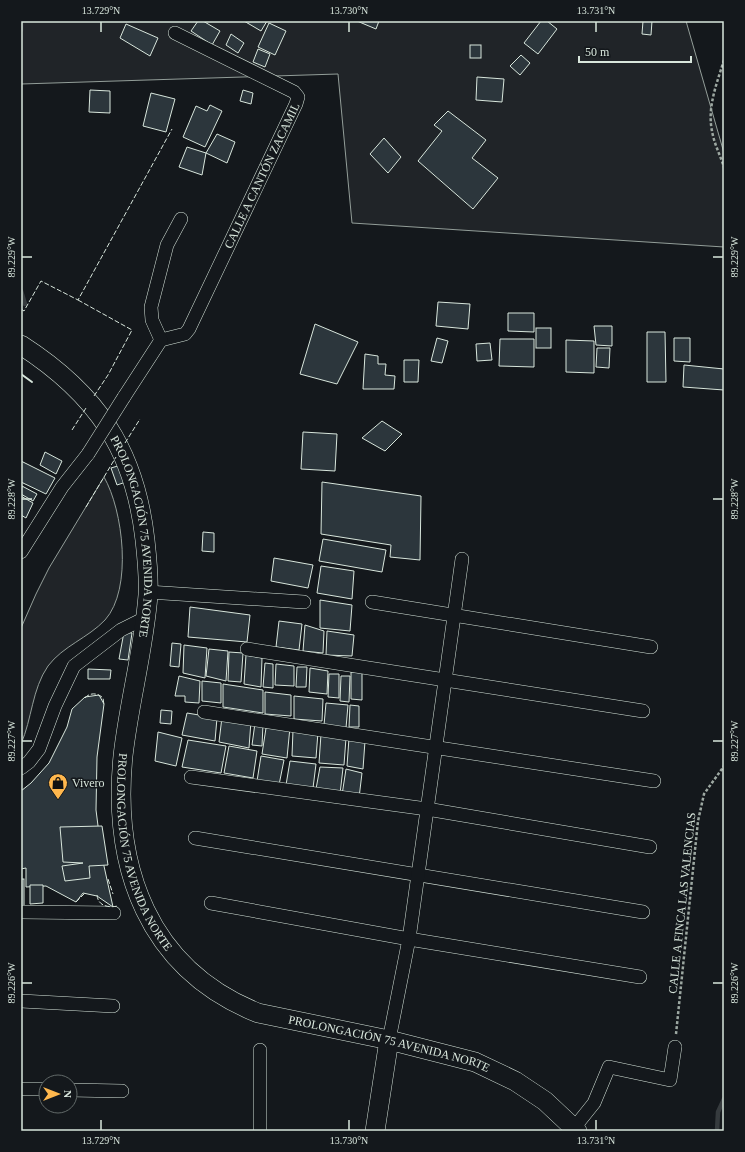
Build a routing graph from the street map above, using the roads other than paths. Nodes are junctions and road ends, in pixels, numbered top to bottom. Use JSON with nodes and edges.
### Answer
{"nodes":[{"id":1,"x":175,"y":33,"type":"dead end"},
{"id":2,"x":182,"y":219,"type":"dead end"},
{"id":3,"x":161,"y":340,"type":"junction"},
{"id":4,"x":21,"y":345,"type":"edge"},
{"id":5,"x":21,"y":552,"type":"edge"},
{"id":6,"x":462,"y":559,"type":"dead end"},
{"id":7,"x":148,"y":592,"type":"junction"},
{"id":8,"x":304,"y":602,"type":"dead end"},
{"id":9,"x":372,"y":602,"type":"dead end"},
{"id":10,"x":454,"y":615,"type":"junction"},
{"id":11,"x":145,"y":618,"type":"junction"},
{"id":12,"x":651,"y":647,"type":"dead end"},
{"id":13,"x":247,"y":649,"type":"dead end"},
{"id":14,"x":445,"y":679,"type":"junction"},
{"id":15,"x":643,"y":711,"type":"dead end"},
{"id":16,"x":204,"y":712,"type":"dead end"},
{"id":17,"x":435,"y":748,"type":"junction"},
{"id":18,"x":21,"y":768,"type":"edge"},
{"id":19,"x":191,"y":777,"type":"dead end"},
{"id":20,"x":654,"y":781,"type":"dead end"},
{"id":21,"x":427,"y":809,"type":"junction"},
{"id":22,"x":195,"y":838,"type":"dead end"},
{"id":23,"x":650,"y":847,"type":"dead end"},
{"id":24,"x":417,"y":875,"type":"junction"},
{"id":25,"x":211,"y":902,"type":"dead end"},
{"id":26,"x":21,"y":912,"type":"edge"},
{"id":27,"x":643,"y":912,"type":"dead end"},
{"id":28,"x":114,"y":913,"type":"dead end"},
{"id":29,"x":408,"y":939,"type":"junction"},
{"id":30,"x":640,"y":977,"type":"dead end"},
{"id":31,"x":21,"y":1001,"type":"edge"},
{"id":32,"x":113,"y":1006,"type":"dead end"},
{"id":33,"x":389,"y":1040,"type":"junction"},
{"id":34,"x":675,"y":1047,"type":"road end"},
{"id":35,"x":260,"y":1050,"type":"dead end"},
{"id":36,"x":21,"y":1089,"type":"edge"},
{"id":37,"x":38,"y":1090,"type":"edge"},
{"id":38,"x":78,"y":1090,"type":"edge"},
{"id":39,"x":122,"y":1091,"type":"dead end"},
{"id":40,"x":576,"y":1129,"type":"edge"},
{"id":41,"x":260,"y":1131,"type":"edge"},
{"id":42,"x":375,"y":1131,"type":"edge"}],
"edges":[{"from":1,"to":3,"type":"street","name":"CALLE A CANTÓN ZACAMIL"},
{"from":2,"to":3,"type":"street"},
{"from":3,"to":5,"type":"street","bridge":true},
{"from":4,"to":7,"type":"main road","name":"PROLONGACIÓN 75 AVENIDA NORTE"},
{"from":6,"to":10,"type":"street"},
{"from":7,"to":8,"type":"street"},
{"from":7,"to":11,"type":"main road","name":"PROLONGACIÓN 75 AVENIDA NORTE"},
{"from":9,"to":10,"type":"street"},
{"from":10,"to":12,"type":"street"},
{"from":10,"to":14,"type":"street"},
{"from":11,"to":18,"type":"street"},
{"from":11,"to":33,"type":"main road","name":"PROLONGACIÓN 75 AVENIDA NORTE"},
{"from":13,"to":14,"type":"street"},
{"from":14,"to":15,"type":"street"},
{"from":14,"to":17,"type":"street"},
{"from":16,"to":17,"type":"street"},
{"from":17,"to":20,"type":"street"},
{"from":17,"to":21,"type":"street"},
{"from":19,"to":21,"type":"street"},
{"from":21,"to":23,"type":"street"},
{"from":21,"to":24,"type":"street"},
{"from":22,"to":24,"type":"street"},
{"from":24,"to":27,"type":"street"},
{"from":24,"to":29,"type":"street"},
{"from":25,"to":29,"type":"street"},
{"from":26,"to":28,"type":"street"},
{"from":29,"to":30,"type":"street"},
{"from":29,"to":33,"type":"street"},
{"from":31,"to":32,"type":"street"},
{"from":33,"to":40,"type":"main road","name":"PROLONGACIÓN 75 AVENIDA NORTE"},
{"from":33,"to":42,"type":"main road"},
{"from":34,"to":40,"type":"street"},
{"from":35,"to":41,"type":"street"},
{"from":36,"to":37,"type":"street"},
{"from":38,"to":39,"type":"street"}]}
